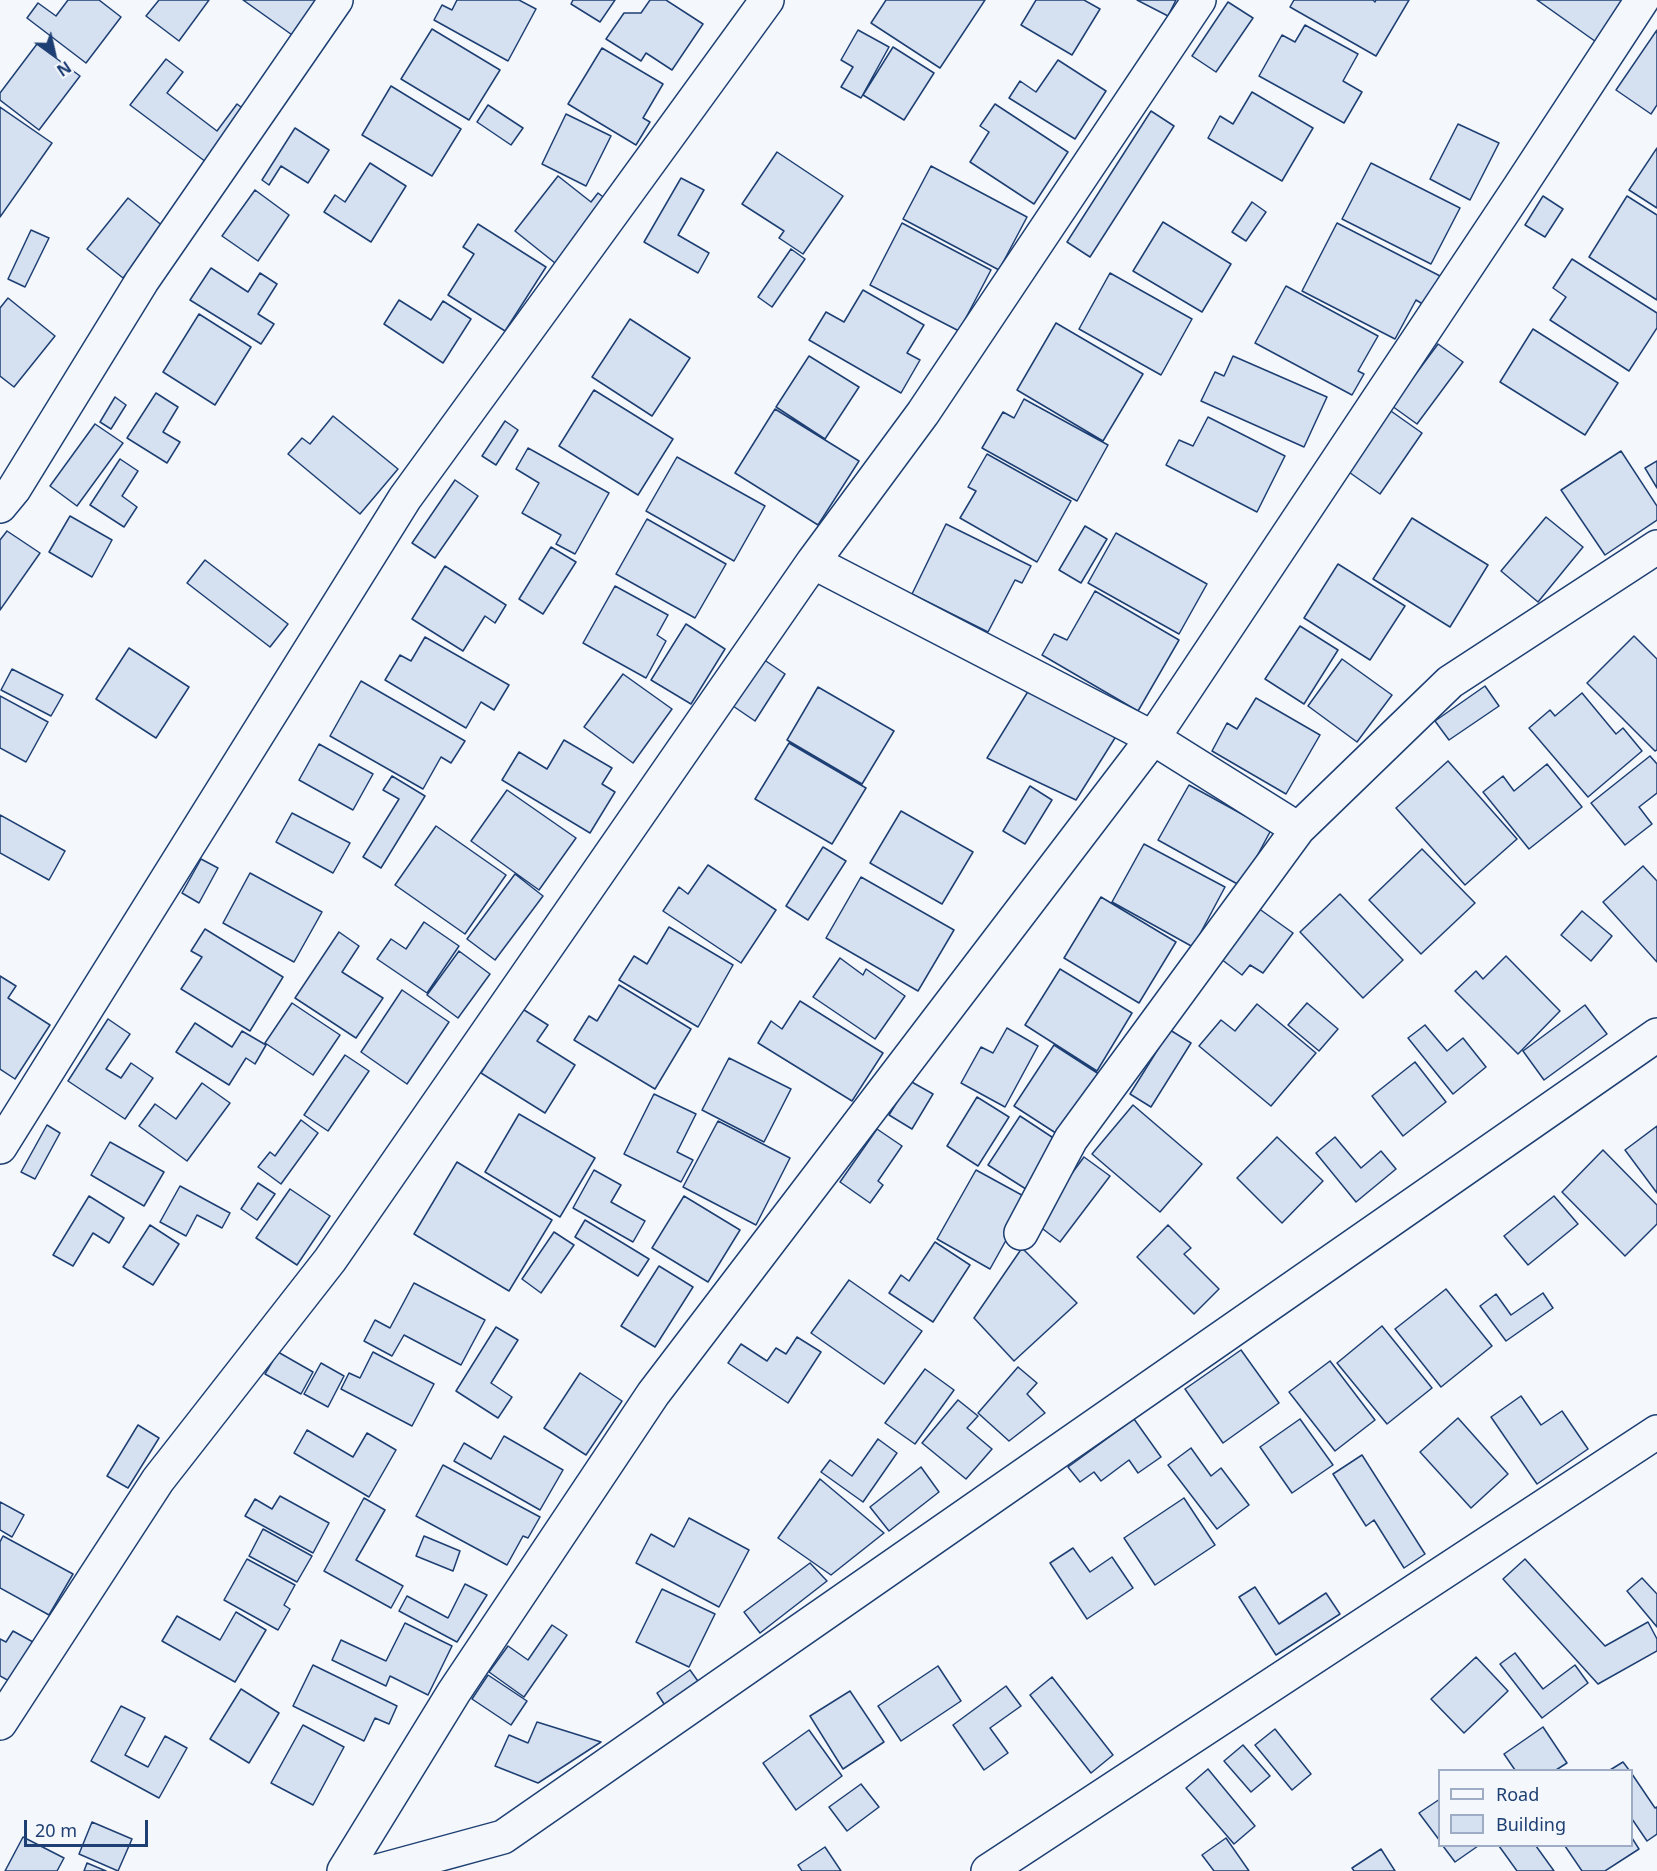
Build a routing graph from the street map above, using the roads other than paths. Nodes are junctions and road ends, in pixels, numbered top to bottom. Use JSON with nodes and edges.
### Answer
{"nodes":[{"id":1,"x":336,"y":0,"type":"edge"},
{"id":2,"x":767,"y":0,"type":"edge"},
{"id":3,"x":1200,"y":0,"type":"edge"},
{"id":4,"x":1642,"y":0,"type":"edge"},
{"id":5,"x":0,"y":506,"type":"edge"},
{"id":6,"x":1657,"y":547,"type":"edge"},
{"id":7,"x":813,"y":562,"type":"junction"},
{"id":8,"x":1153,"y":738,"type":"junction"},
{"id":9,"x":1298,"y":829,"type":"junction"},
{"id":10,"x":1657,"y":1035,"type":"edge"},
{"id":11,"x":0,"y":1148,"type":"edge"},
{"id":12,"x":1022,"y":1233,"type":"dead end"},
{"id":13,"x":1657,"y":1432,"type":"edge"},
{"id":14,"x":0,"y":1723,"type":"edge"},
{"id":15,"x":344,"y":1871,"type":"edge"},
{"id":16,"x":378,"y":1871,"type":"edge"},
{"id":17,"x":988,"y":1871,"type":"edge"}],
"edges":[{"from":1,"to":5,"type":"street"},
{"from":2,"to":11,"type":"street"},
{"from":3,"to":7,"type":"street"},
{"from":4,"to":8,"type":"street"},
{"from":6,"to":9,"type":"street"},
{"from":7,"to":8,"type":"street"},
{"from":7,"to":14,"type":"street"},
{"from":8,"to":9,"type":"street"},
{"from":8,"to":15,"type":"street"},
{"from":9,"to":12,"type":"street"},
{"from":10,"to":16,"type":"street"},
{"from":13,"to":17,"type":"street"}]}
